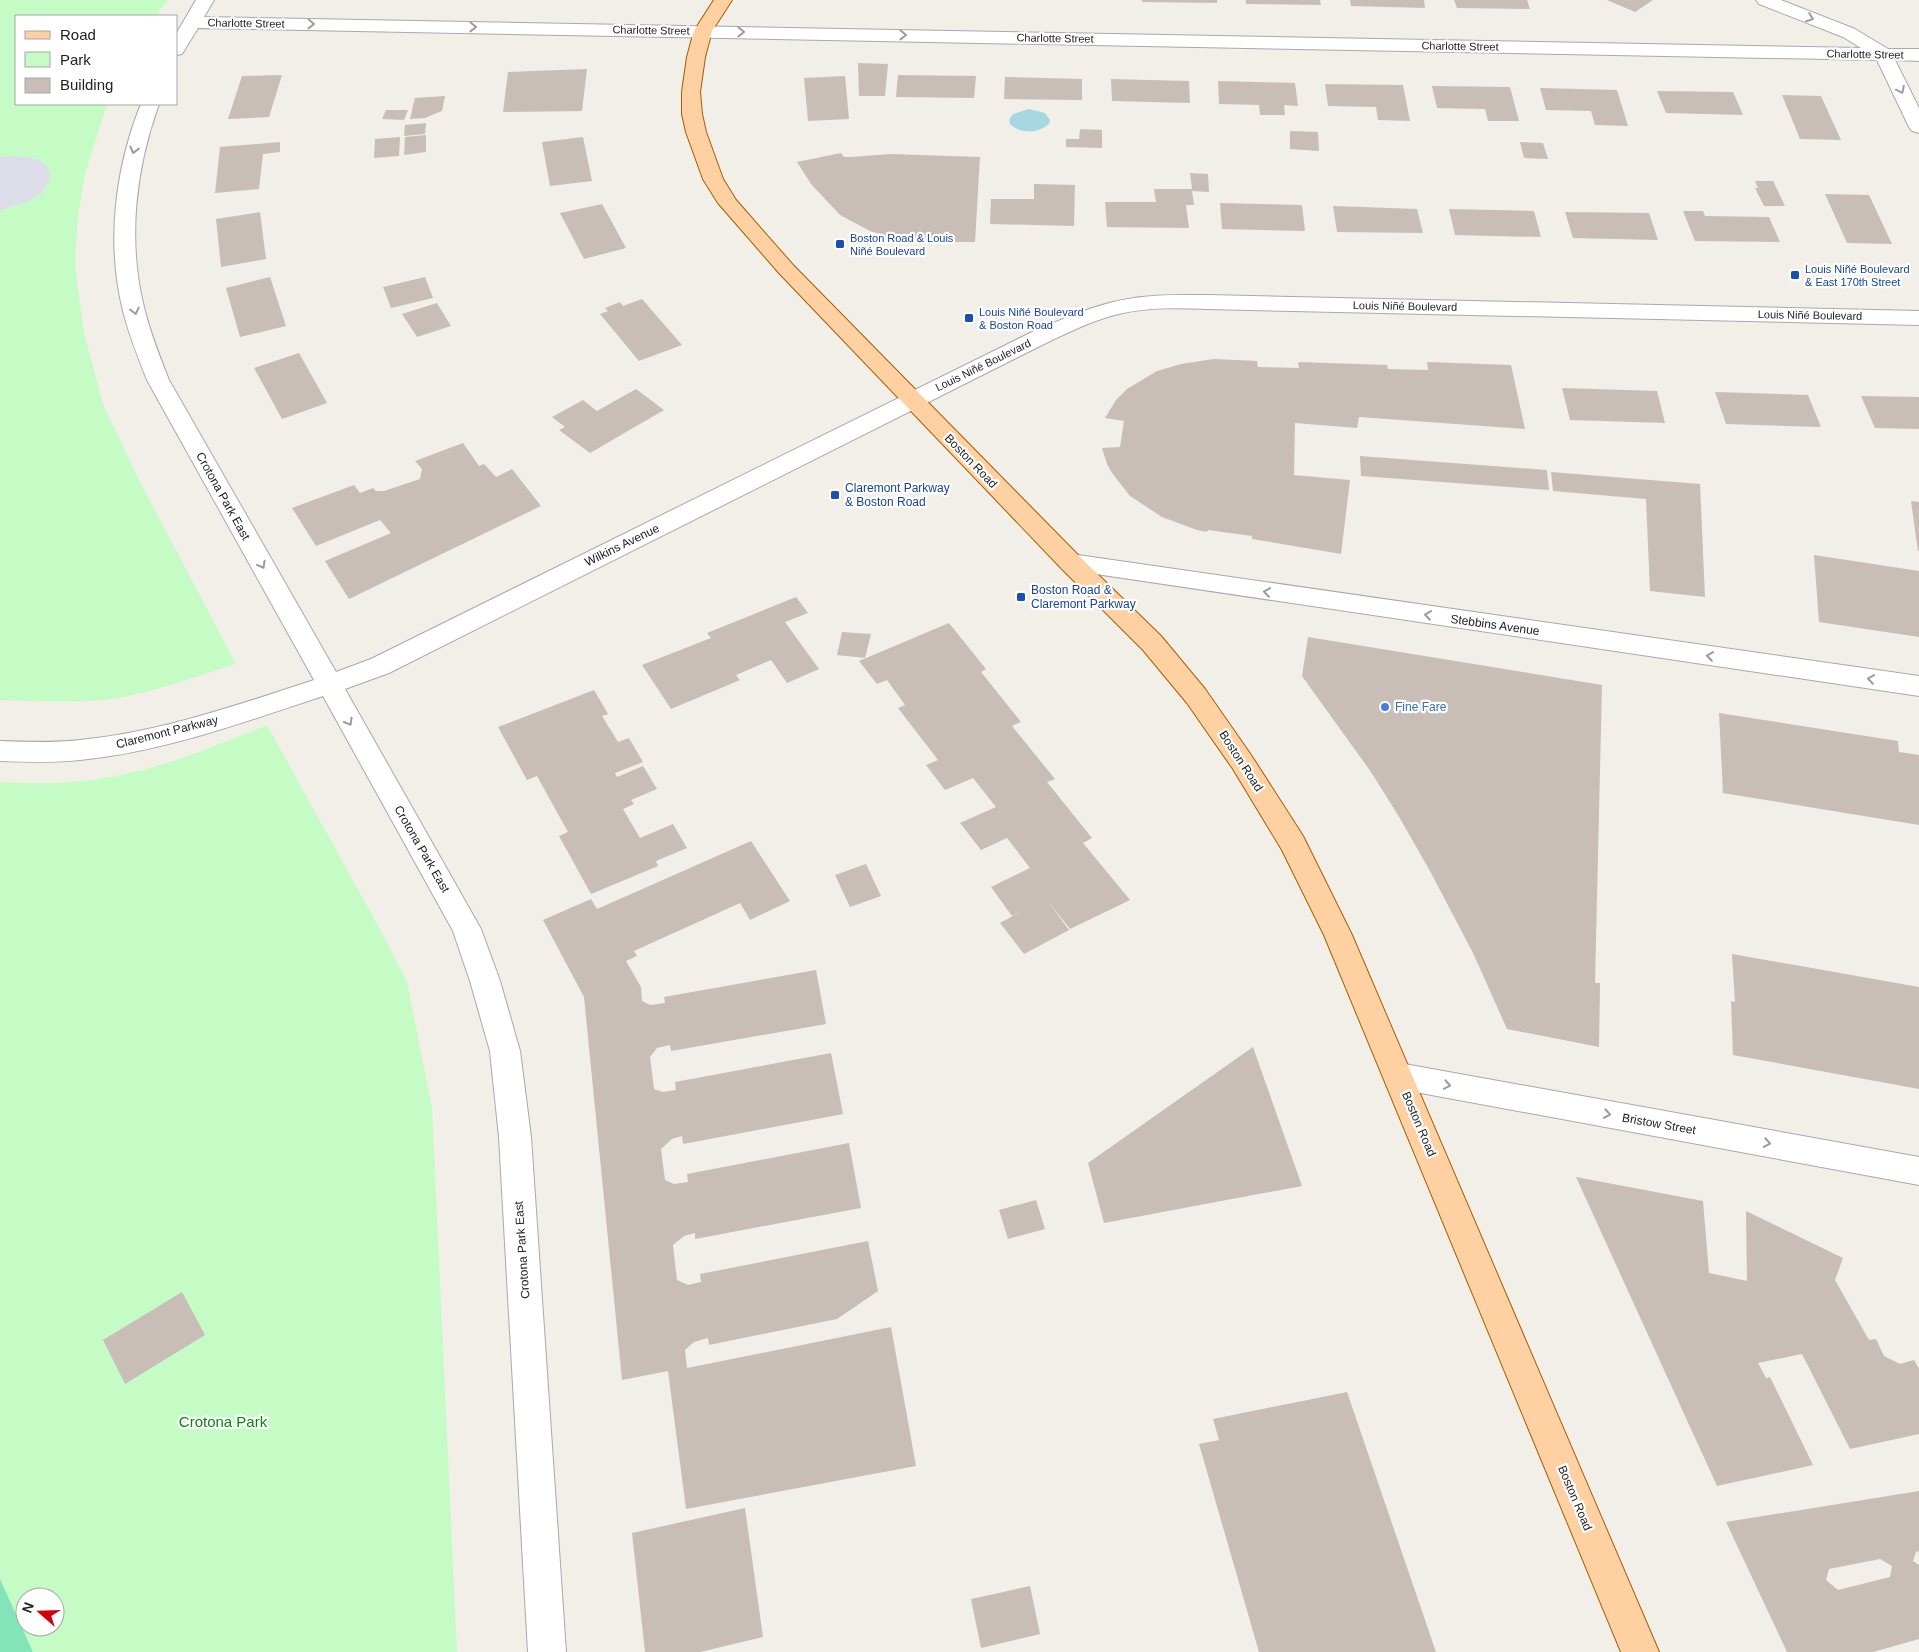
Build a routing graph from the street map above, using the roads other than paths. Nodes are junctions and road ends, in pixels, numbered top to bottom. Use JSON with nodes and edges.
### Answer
{"nodes":[{"id":1,"x":205,"y":0,"type":"edge"},
{"id":2,"x":723,"y":0,"type":"edge"},
{"id":3,"x":1765,"y":0,"type":"edge"},
{"id":4,"x":192,"y":22,"type":"junction"},
{"id":5,"x":703,"y":31,"type":"junction"},
{"id":6,"x":178,"y":46,"type":"edge"},
{"id":7,"x":1883,"y":54,"type":"junction"},
{"id":8,"x":1919,"y":55,"type":"edge"},
{"id":9,"x":150,"y":105,"type":"edge"},
{"id":10,"x":1919,"y":127,"type":"edge"},
{"id":11,"x":1919,"y":318,"type":"edge"},
{"id":12,"x":912,"y":400,"type":"junction"},
{"id":13,"x":1071,"y":563,"type":"junction"},
{"id":14,"x":329,"y":686,"type":"junction"},
{"id":15,"x":1919,"y":686,"type":"edge"},
{"id":16,"x":0,"y":751,"type":"edge"},
{"id":17,"x":1399,"y":1076,"type":"junction"},
{"id":18,"x":1919,"y":1171,"type":"edge"},
{"id":19,"x":547,"y":1652,"type":"edge"},
{"id":20,"x":1640,"y":1652,"type":"edge"}],
"edges":[{"from":1,"to":4,"type":"street"},
{"from":2,"to":5,"type":"main road","name":"Boston Road"},
{"from":3,"to":7,"type":"street","one_way":true},
{"from":4,"to":5,"type":"street","name":"Charlotte Street","one_way":true},
{"from":4,"to":6,"type":"street"},
{"from":5,"to":7,"type":"street","name":"Charlotte Street","one_way":true},
{"from":5,"to":12,"type":"main road","name":"Boston Road"},
{"from":7,"to":8,"type":"street","name":"Charlotte Street"},
{"from":7,"to":10,"type":"street","one_way":true},
{"from":9,"to":14,"type":"street","name":"Crotona Park East","one_way":true},
{"from":11,"to":12,"type":"street","name":"Louis Niñé Boulevard"},
{"from":12,"to":13,"type":"main road","name":"Boston Road"},
{"from":12,"to":14,"type":"street","name":"Wilkins Avenue"},
{"from":15,"to":13,"type":"street","name":"Stebbins Avenue","one_way":true},
{"from":13,"to":17,"type":"main road","name":"Boston Road"},
{"from":14,"to":16,"type":"street","name":"Claremont Parkway"},
{"from":14,"to":19,"type":"street","name":"Crotona Park East","one_way":true},
{"from":17,"to":18,"type":"street","name":"Bristow Street","one_way":true},
{"from":17,"to":20,"type":"main road","name":"Boston Road"}]}
